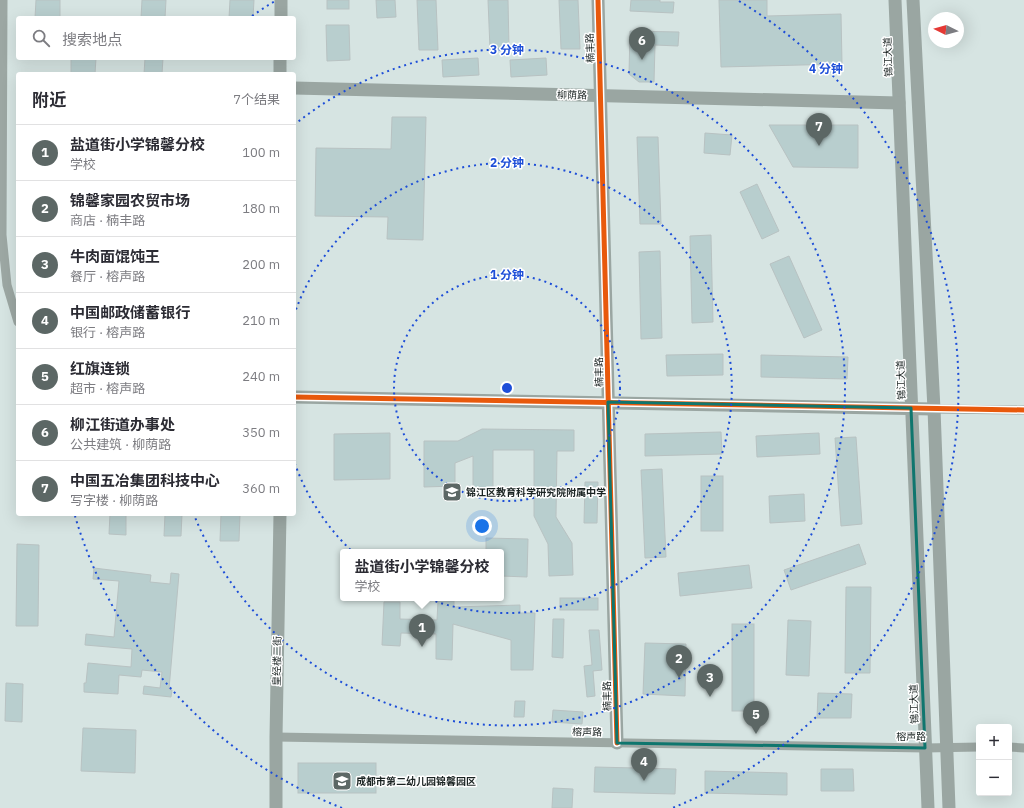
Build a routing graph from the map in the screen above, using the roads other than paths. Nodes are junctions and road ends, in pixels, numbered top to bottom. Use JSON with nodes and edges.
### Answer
{"nodes":[{"id":1,"x":3,"y":0,"type":"edge"},
{"id":2,"x":281,"y":0,"type":"edge"},
{"id":3,"x":598,"y":0,"type":"edge"},
{"id":4,"x":895,"y":0,"type":"edge"},
{"id":5,"x":913,"y":0,"type":"edge"},
{"id":6,"x":281,"y":16,"type":"edge"},
{"id":7,"x":280,"y":60,"type":"edge"},
{"id":8,"x":280,"y":72,"type":"edge"},
{"id":9,"x":296,"y":88,"type":"edge"},
{"id":10,"x":601,"y":96,"type":"junction"},
{"id":11,"x":899,"y":103,"type":"junction"},
{"id":12,"x":16,"y":315,"type":"edge"},
{"id":13,"x":296,"y":397,"type":"edge"},
{"id":14,"x":608,"y":402,"type":"junction"},
{"id":15,"x":911,"y":408,"type":"junction"},
{"id":16,"x":934,"y":408,"type":"junction"},
{"id":17,"x":1024,"y":410,"type":"edge"},
{"id":18,"x":280,"y":516,"type":"edge"},
{"id":19,"x":276,"y":737,"type":"junction"},
{"id":20,"x":617,"y":743,"type":"junction"},
{"id":21,"x":946,"y":747,"type":"junction"},
{"id":22,"x":976,"y":747,"type":"edge"},
{"id":23,"x":1012,"y":747,"type":"edge"},
{"id":24,"x":925,"y":748,"type":"junction"},
{"id":25,"x":1024,"y":748,"type":"edge"},
{"id":26,"x":276,"y":808,"type":"edge"},
{"id":27,"x":928,"y":808,"type":"edge"},
{"id":28,"x":948,"y":808,"type":"edge"}],
"edges":[{"from":1,"to":12,"type":"street"},
{"from":2,"to":6,"type":"street"},
{"from":3,"to":10,"type":"street","name":"楠丰路"},
{"from":4,"to":11,"type":"street","name":"锦江大道"},
{"from":5,"to":16,"type":"street"},
{"from":7,"to":8,"type":"street"},
{"from":9,"to":10,"type":"street","name":"柳荫路"},
{"from":10,"to":11,"type":"street","name":"柳荫路"},
{"from":10,"to":14,"type":"street","name":"楠丰路"},
{"from":11,"to":15,"type":"street","name":"锦江大道"},
{"from":13,"to":14,"type":"street"},
{"from":14,"to":15,"type":"street"},
{"from":14,"to":20,"type":"street","name":"楠丰路"},
{"from":15,"to":16,"type":"street"},
{"from":15,"to":24,"type":"street","name":"锦江大道"},
{"from":16,"to":17,"type":"street"},
{"from":16,"to":21,"type":"street"},
{"from":18,"to":19,"type":"street","name":"皇经楼二街"},
{"from":19,"to":20,"type":"street","name":"榕声路"},
{"from":19,"to":26,"type":"street","name":"皇经楼二街"},
{"from":20,"to":24,"type":"street","name":"榕声路"},
{"from":21,"to":22,"type":"street","name":"榕声路"},
{"from":21,"to":24,"type":"street","name":"榕声路"},
{"from":21,"to":28,"type":"street"},
{"from":23,"to":25,"type":"street"},
{"from":24,"to":27,"type":"street","name":"锦江大道"}]}
